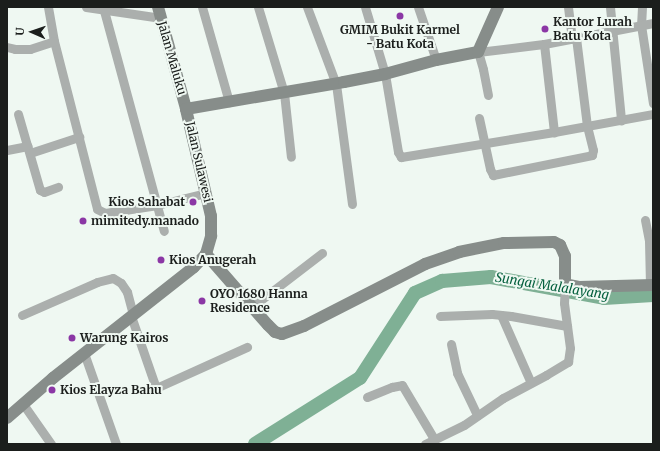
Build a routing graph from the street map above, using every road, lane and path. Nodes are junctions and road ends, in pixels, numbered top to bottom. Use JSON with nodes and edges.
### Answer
{"nodes":[{"id":1,"x":48,"y":7,"type":"edge"},
{"id":2,"x":86,"y":7,"type":"edge"},
{"id":3,"x":202,"y":7,"type":"edge"},
{"id":4,"x":258,"y":7,"type":"edge"},
{"id":5,"x":307,"y":7,"type":"edge"},
{"id":6,"x":365,"y":7,"type":"edge"},
{"id":7,"x":418,"y":7,"type":"edge"},
{"id":8,"x":498,"y":7,"type":"edge"},
{"id":9,"x":568,"y":7,"type":"edge"},
{"id":10,"x":610,"y":7,"type":"edge"},
{"id":11,"x":642,"y":7,"type":"edge"},
{"id":12,"x":104,"y":8,"type":"edge"},
{"id":13,"x":159,"y":12,"type":"edge"},
{"id":14,"x":653,"y":23,"type":"edge"},
{"id":15,"x":641,"y":26,"type":"junction"},
{"id":16,"x":612,"y":32,"type":"junction"},
{"id":17,"x":574,"y":38,"type":"junction"},
{"id":18,"x":54,"y":41,"type":"junction"},
{"id":19,"x":544,"y":44,"type":"junction"},
{"id":20,"x":7,"y":47,"type":"edge"},
{"id":21,"x":478,"y":52,"type":"junction"},
{"id":22,"x":436,"y":60,"type":"junction"},
{"id":23,"x":385,"y":74,"type":"junction"},
{"id":24,"x":336,"y":84,"type":"junction"},
{"id":25,"x":284,"y":93,"type":"junction"},
{"id":26,"x":488,"y":95,"type":"dead end"},
{"id":27,"x":229,"y":102,"type":"junction"},
{"id":28,"x":653,"y":103,"type":"edge"},
{"id":29,"x":186,"y":109,"type":"junction"},
{"id":30,"x":18,"y":114,"type":"dead end"},
{"id":31,"x":653,"y":114,"type":"edge"},
{"id":32,"x":479,"y":118,"type":"dead end"},
{"id":33,"x":621,"y":120,"type":"junction"},
{"id":34,"x":588,"y":126,"type":"junction"},
{"id":35,"x":554,"y":132,"type":"junction"},
{"id":36,"x":79,"y":137,"type":"junction"},
{"id":37,"x":484,"y":144,"type":"junction"},
{"id":38,"x":7,"y":150,"type":"edge"},
{"id":39,"x":29,"y":150,"type":"junction"},
{"id":40,"x":291,"y":156,"type":"dead end"},
{"id":41,"x":58,"y":187,"type":"dead end"},
{"id":42,"x":206,"y":193,"type":"junction"},
{"id":43,"x":352,"y":204,"type":"dead end"},
{"id":44,"x":157,"y":205,"type":"junction"},
{"id":45,"x":645,"y":220,"type":"dead end"},
{"id":46,"x":164,"y":231,"type":"dead end"},
{"id":47,"x":322,"y":253,"type":"dead end"},
{"id":48,"x":206,"y":254,"type":"junction"},
{"id":49,"x":565,"y":286,"type":"junction"},
{"id":50,"x":651,"y":286,"type":"edge"},
{"id":51,"x":253,"y":306,"type":"junction"},
{"id":52,"x":22,"y":315,"type":"dead end"},
{"id":53,"x":132,"y":315,"type":"junction"},
{"id":54,"x":501,"y":315,"type":"junction"},
{"id":55,"x":440,"y":316,"type":"dead end"},
{"id":56,"x":567,"y":326,"type":"junction"},
{"id":57,"x":451,"y":344,"type":"dead end"},
{"id":58,"x":247,"y":347,"type":"dead end"},
{"id":59,"x":84,"y":353,"type":"junction"},
{"id":60,"x":531,"y":383,"type":"junction"},
{"id":61,"x":367,"y":397,"type":"dead end"},
{"id":62,"x":23,"y":404,"type":"junction"},
{"id":63,"x":477,"y":414,"type":"junction"},
{"id":64,"x":8,"y":416,"type":"edge"},
{"id":65,"x":434,"y":439,"type":"junction"},
{"id":66,"x":51,"y":444,"type":"edge"},
{"id":67,"x":116,"y":444,"type":"edge"},
{"id":68,"x":425,"y":444,"type":"edge"}],
"edges":[{"from":1,"to":18,"type":"street"},
{"from":2,"to":12,"type":"street"},
{"from":3,"to":27,"type":"street"},
{"from":4,"to":25,"type":"street"},
{"from":5,"to":24,"type":"street"},
{"from":6,"to":23,"type":"street"},
{"from":7,"to":22,"type":"street"},
{"from":8,"to":21,"type":"main road"},
{"from":9,"to":17,"type":"street"},
{"from":10,"to":16,"type":"street"},
{"from":11,"to":15,"type":"street"},
{"from":12,"to":13,"type":"street"},
{"from":12,"to":44,"type":"street"},
{"from":13,"to":29,"type":"main road","name":"Jalan Maluku"},
{"from":14,"to":15,"type":"street"},
{"from":15,"to":16,"type":"street"},
{"from":15,"to":28,"type":"street"},
{"from":16,"to":17,"type":"street"},
{"from":16,"to":33,"type":"street"},
{"from":17,"to":19,"type":"street"},
{"from":17,"to":34,"type":"street"},
{"from":18,"to":20,"type":"street"},
{"from":18,"to":36,"type":"street"},
{"from":19,"to":21,"type":"street"},
{"from":19,"to":35,"type":"street"},
{"from":21,"to":22,"type":"main road","name":"Jalan Sulawesi"},
{"from":21,"to":26,"type":"street"},
{"from":22,"to":23,"type":"main road","name":"Jalan Sulawesi"},
{"from":23,"to":24,"type":"main road","name":"Jalan Sulawesi"},
{"from":23,"to":37,"type":"street"},
{"from":24,"to":25,"type":"main road","name":"Jalan Sulawesi"},
{"from":24,"to":43,"type":"street"},
{"from":25,"to":27,"type":"main road","name":"Jalan Sulawesi"},
{"from":25,"to":40,"type":"street"},
{"from":27,"to":29,"type":"main road","name":"Jalan Sulawesi"},
{"from":29,"to":42,"type":"main road","name":"Jalan Sulawesi"},
{"from":30,"to":39,"type":"street"},
{"from":31,"to":33,"type":"street"},
{"from":32,"to":37,"type":"street"},
{"from":33,"to":34,"type":"street"},
{"from":34,"to":35,"type":"street"},
{"from":34,"to":37,"type":"street"},
{"from":35,"to":37,"type":"street"},
{"from":36,"to":39,"type":"street"},
{"from":36,"to":44,"type":"street"},
{"from":38,"to":39,"type":"street"},
{"from":39,"to":41,"type":"street"},
{"from":42,"to":44,"type":"street"},
{"from":42,"to":48,"type":"main road","name":"Jalan Sulawesi"},
{"from":44,"to":46,"type":"street"},
{"from":45,"to":50,"type":"street"},
{"from":47,"to":51,"type":"street"},
{"from":48,"to":51,"type":"main road"},
{"from":48,"to":53,"type":"main road"},
{"from":49,"to":50,"type":"main road"},
{"from":49,"to":51,"type":"main road"},
{"from":49,"to":56,"type":"street"},
{"from":52,"to":53,"type":"street"},
{"from":53,"to":58,"type":"street"},
{"from":53,"to":59,"type":"main road"},
{"from":54,"to":55,"type":"street"},
{"from":54,"to":56,"type":"street"},
{"from":54,"to":60,"type":"street"},
{"from":56,"to":60,"type":"street"},
{"from":57,"to":63,"type":"street"},
{"from":59,"to":62,"type":"main road"},
{"from":59,"to":67,"type":"street"},
{"from":60,"to":63,"type":"street"},
{"from":61,"to":65,"type":"street"},
{"from":62,"to":64,"type":"main road"},
{"from":62,"to":66,"type":"street"},
{"from":63,"to":65,"type":"street"},
{"from":65,"to":68,"type":"street"}]}
